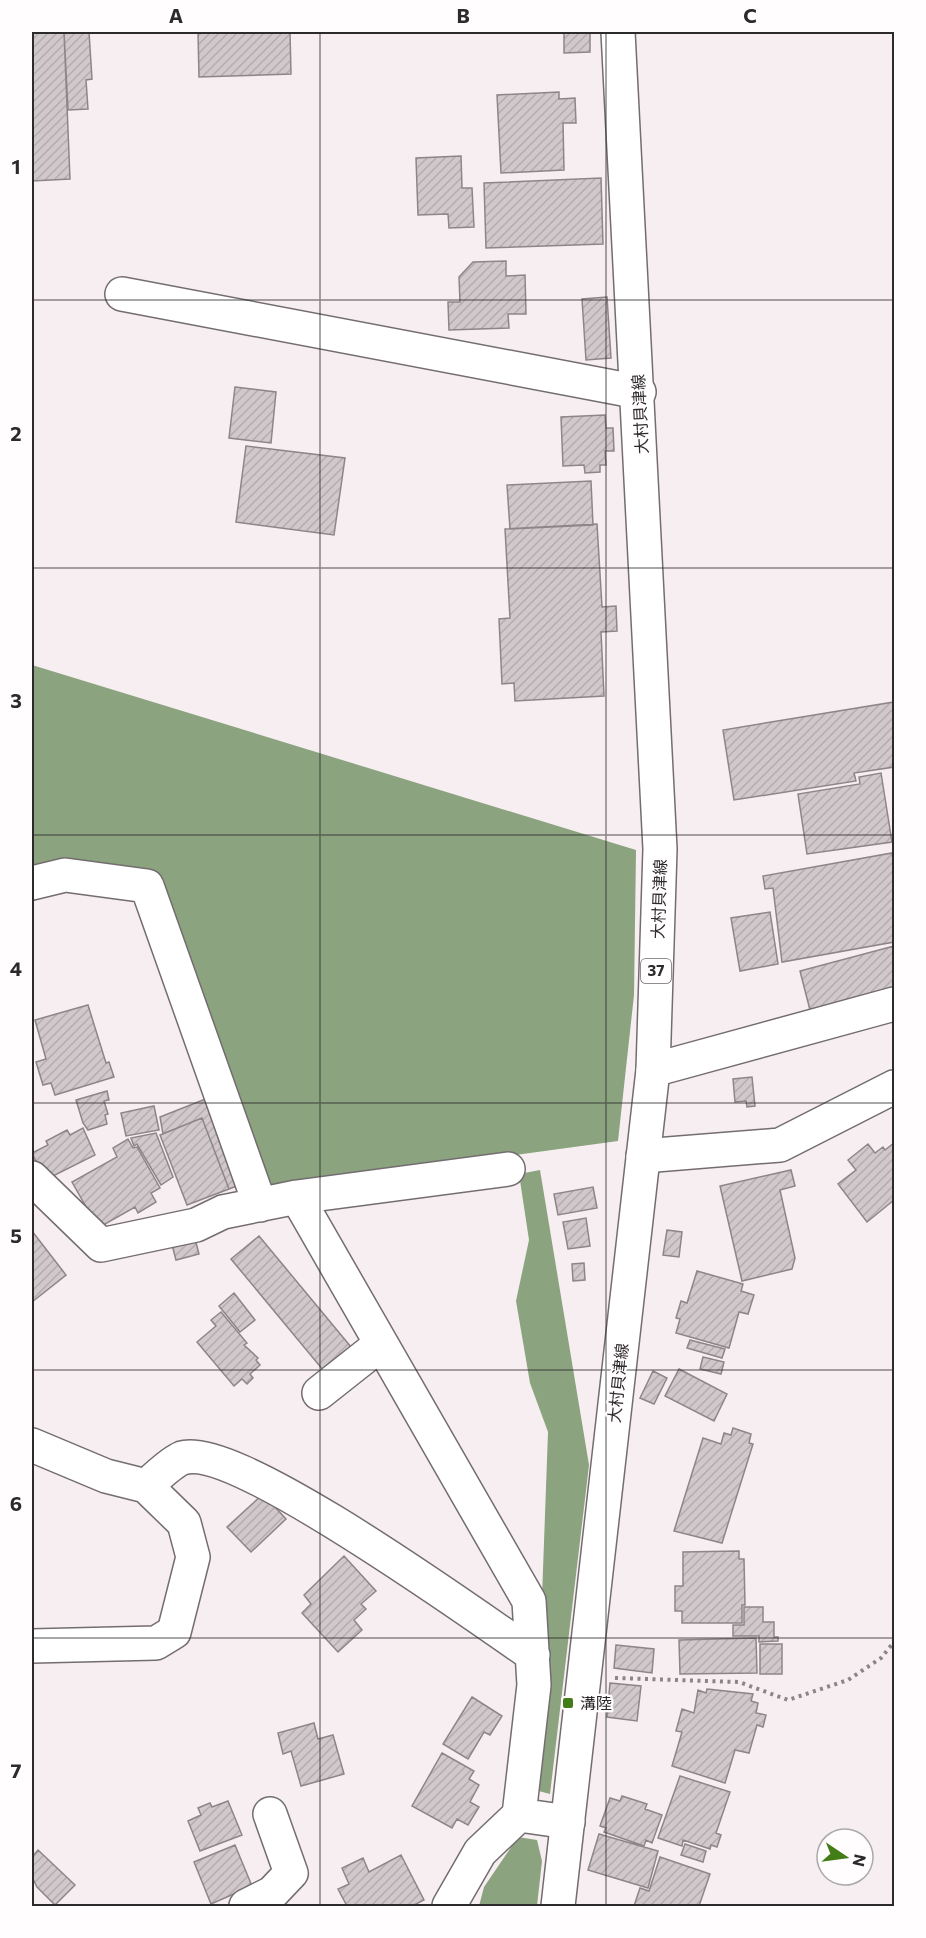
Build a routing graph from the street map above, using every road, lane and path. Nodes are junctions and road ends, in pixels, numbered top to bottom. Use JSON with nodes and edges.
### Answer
{"nodes":[{"id":1,"x":618,"y":32,"type":"edge"},
{"id":2,"x":122,"y":294,"type":"dead end"},
{"id":3,"x":639,"y":392,"type":"junction"},
{"id":4,"x":32,"y":883,"type":"edge"},
{"id":5,"x":894,"y":1004,"type":"edge"},
{"id":6,"x":653,"y":1070,"type":"junction"},
{"id":7,"x":894,"y":1087,"type":"edge"},
{"id":8,"x":643,"y":1156,"type":"junction"},
{"id":9,"x":508,"y":1169,"type":"dead end"},
{"id":10,"x":32,"y":1178,"type":"edge"},
{"id":11,"x":297,"y":1197,"type":"junction"},
{"id":12,"x":260,"y":1205,"type":"junction"},
{"id":13,"x":381,"y":1344,"type":"junction"},
{"id":14,"x":319,"y":1394,"type":"dead end"},
{"id":15,"x":32,"y":1445,"type":"edge"},
{"id":16,"x":146,"y":1486,"type":"junction"},
{"id":17,"x":894,"y":1642,"type":"edge"},
{"id":18,"x":32,"y":1646,"type":"edge"},
{"id":19,"x":532,"y":1656,"type":"junction"},
{"id":20,"x":584,"y":1676,"type":"junction"},
{"id":21,"x":270,"y":1814,"type":"dead end"},
{"id":22,"x":519,"y":1815,"type":"junction"},
{"id":23,"x":568,"y":1822,"type":"junction"},
{"id":24,"x":246,"y":1906,"type":"edge"},
{"id":25,"x":449,"y":1906,"type":"edge"},
{"id":26,"x":558,"y":1906,"type":"edge"}],
"edges":[{"from":1,"to":3,"type":"main road","name":"大村貝津線","number":"37"},
{"from":2,"to":3,"type":"main road"},
{"from":3,"to":6,"type":"main road","name":"大村貝津線","number":"37"},
{"from":4,"to":12,"type":"main road"},
{"from":5,"to":6,"type":"main road"},
{"from":6,"to":8,"type":"main road","name":"大村貝津線","number":"37"},
{"from":7,"to":8,"type":"main road"},
{"from":8,"to":20,"type":"main road","name":"大村貝津線","number":"37"},
{"from":9,"to":11,"type":"main road"},
{"from":10,"to":12,"type":"main road"},
{"from":11,"to":12,"type":"main road"},
{"from":11,"to":13,"type":"main road"},
{"from":13,"to":14,"type":"main road"},
{"from":13,"to":19,"type":"main road"},
{"from":15,"to":16,"type":"main road"},
{"from":16,"to":18,"type":"main road"},
{"from":16,"to":19,"type":"main road"},
{"from":17,"to":20,"type":"path"},
{"from":19,"to":22,"type":"main road"},
{"from":20,"to":23,"type":"main road","name":"大村貝津線","number":"37"},
{"from":21,"to":24,"type":"main road"},
{"from":22,"to":23,"type":"main road"},
{"from":22,"to":25,"type":"main road"},
{"from":23,"to":26,"type":"main road","name":"大村貝津線","number":"37"}]}
